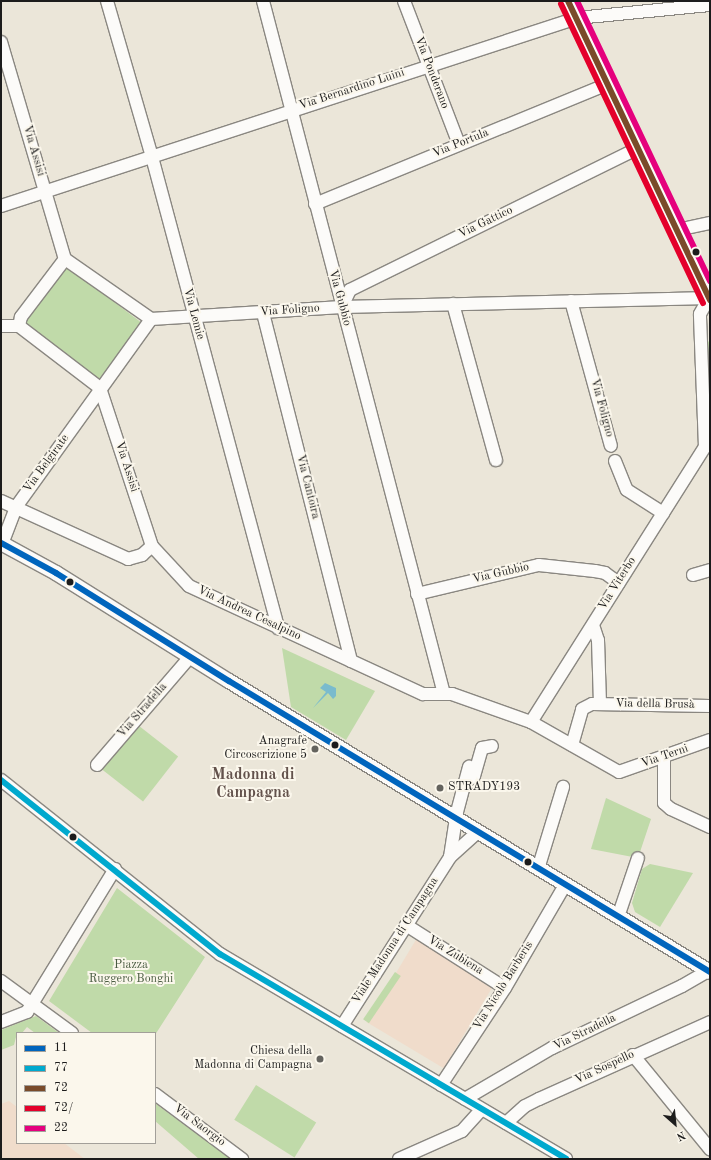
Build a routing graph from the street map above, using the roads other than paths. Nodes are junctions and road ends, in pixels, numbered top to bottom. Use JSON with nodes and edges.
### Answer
{"nodes":[{"id":1,"x":107,"y":1,"type":"edge"},
{"id":2,"x":263,"y":1,"type":"edge"},
{"id":3,"x":404,"y":1,"type":"edge"},
{"id":4,"x":568,"y":1,"type":"edge"},
{"id":5,"x":664,"y":5,"type":"edge"},
{"id":6,"x":710,"y":5,"type":"edge"},
{"id":7,"x":577,"y":18,"type":"junction"},
{"id":8,"x":1,"y":42,"type":"edge"},
{"id":9,"x":428,"y":66,"type":"junction"},
{"id":10,"x":608,"y":84,"type":"junction"},
{"id":11,"x":292,"y":110,"type":"junction"},
{"id":12,"x":459,"y":144,"type":"junction"},
{"id":13,"x":639,"y":148,"type":"junction"},
{"id":14,"x":152,"y":157,"type":"junction"},
{"id":15,"x":45,"y":192,"type":"junction"},
{"id":16,"x":315,"y":204,"type":"junction"},
{"id":17,"x":1,"y":206,"type":"edge"},
{"id":18,"x":710,"y":223,"type":"edge"},
{"id":19,"x":677,"y":230,"type":"junction"},
{"id":20,"x":65,"y":259,"type":"junction"},
{"id":21,"x":710,"y":299,"type":"edge"},
{"id":22,"x":571,"y":301,"type":"junction"},
{"id":23,"x":454,"y":304,"type":"junction"},
{"id":24,"x":342,"y":307,"type":"junction"},
{"id":25,"x":263,"y":313,"type":"junction"},
{"id":26,"x":193,"y":316,"type":"junction"},
{"id":27,"x":151,"y":319,"type":"junction"},
{"id":28,"x":1,"y":326,"type":"edge"},
{"id":29,"x":19,"y":326,"type":"junction"},
{"id":30,"x":710,"y":336,"type":"edge"},
{"id":31,"x":700,"y":345,"type":"junction"},
{"id":32,"x":100,"y":388,"type":"junction"},
{"id":33,"x":611,"y":446,"type":"dead end"},
{"id":34,"x":708,"y":446,"type":"edge"},
{"id":35,"x":496,"y":460,"type":"dead end"},
{"id":36,"x":615,"y":461,"type":"dead end"},
{"id":37,"x":1,"y":501,"type":"edge"},
{"id":38,"x":16,"y":507,"type":"junction"},
{"id":39,"x":663,"y":513,"type":"junction"},
{"id":40,"x":1,"y":545,"type":"edge"},
{"id":41,"x":152,"y":546,"type":"junction"},
{"id":42,"x":710,"y":570,"type":"edge"},
{"id":43,"x":692,"y":575,"type":"dead end"},
{"id":44,"x":619,"y":583,"type":"junction"},
{"id":45,"x":417,"y":594,"type":"junction"},
{"id":46,"x":593,"y":625,"type":"junction"},
{"id":47,"x":278,"y":628,"type":"junction"},
{"id":48,"x":190,"y":657,"type":"junction"},
{"id":49,"x":351,"y":661,"type":"junction"},
{"id":50,"x":444,"y":694,"type":"junction"},
{"id":51,"x":600,"y":704,"type":"junction"},
{"id":52,"x":710,"y":706,"type":"edge"},
{"id":53,"x":532,"y":722,"type":"junction"},
{"id":54,"x":710,"y":740,"type":"edge"},
{"id":55,"x":572,"y":745,"type":"junction"},
{"id":56,"x":492,"y":746,"type":"dead end"},
{"id":57,"x":664,"y":758,"type":"junction"},
{"id":58,"x":97,"y":765,"type":"dead end"},
{"id":59,"x":469,"y":767,"type":"dead end"},
{"id":60,"x":1,"y":780,"type":"edge"},
{"id":61,"x":464,"y":784,"type":"junction"},
{"id":62,"x":563,"y":787,"type":"dead end"},
{"id":63,"x":456,"y":818,"type":"junction"},
{"id":64,"x":710,"y":827,"type":"edge"},
{"id":65,"x":478,"y":832,"type":"junction"},
{"id":66,"x":450,"y":857,"type":"junction"},
{"id":67,"x":638,"y":858,"type":"dead end"},
{"id":68,"x":115,"y":869,"type":"junction"},
{"id":69,"x":538,"y":869,"type":"junction"},
{"id":70,"x":565,"y":885,"type":"junction"},
{"id":71,"x":618,"y":917,"type":"junction"},
{"id":72,"x":406,"y":925,"type":"junction"},
{"id":73,"x":709,"y":972,"type":"edge"},
{"id":74,"x":1,"y":981,"type":"edge"},
{"id":75,"x":504,"y":988,"type":"junction"},
{"id":76,"x":32,"y":1004,"type":"junction"},
{"id":77,"x":1,"y":1022,"type":"edge"},
{"id":78,"x":710,"y":1022,"type":"edge"},
{"id":79,"x":342,"y":1026,"type":"junction"},
{"id":80,"x":71,"y":1032,"type":"edge"},
{"id":81,"x":633,"y":1055,"type":"junction"},
{"id":82,"x":441,"y":1085,"type":"junction"},
{"id":83,"x":156,"y":1095,"type":"edge"},
{"id":84,"x":465,"y":1099,"type":"junction"},
{"id":85,"x":481,"y":1110,"type":"junction"},
{"id":86,"x":506,"y":1123,"type":"junction"},
{"id":87,"x":710,"y":1149,"type":"edge"},
{"id":88,"x":242,"y":1159,"type":"edge"},
{"id":89,"x":399,"y":1159,"type":"edge"},
{"id":90,"x":566,"y":1159,"type":"edge"}],
"edges":[{"from":1,"to":14,"type":"street","name":"Via Lemie"},
{"from":2,"to":11,"type":"street","name":"Via Gubbio"},
{"from":3,"to":9,"type":"street","name":"Via Ponderano"},
{"from":4,"to":7,"type":"street"},
{"from":5,"to":6,"type":"street","name":"Via Bernardino Luini"},
{"from":5,"to":7,"type":"street","name":"Via Bernardino Luini"},
{"from":7,"to":9,"type":"street","name":"Via Bernardino Luini"},
{"from":7,"to":10,"type":"street"},
{"from":8,"to":15,"type":"street","name":"Via Assisi"},
{"from":9,"to":11,"type":"street","name":"Via Bernardino Luini"},
{"from":9,"to":12,"type":"street","name":"Via Ponderano"},
{"from":10,"to":12,"type":"street","name":"Via Portula"},
{"from":10,"to":13,"type":"street"},
{"from":11,"to":14,"type":"street","name":"Via Bernardino Luini"},
{"from":11,"to":16,"type":"street","name":"Via Gubbio"},
{"from":12,"to":16,"type":"street","name":"Via Portula"},
{"from":13,"to":19,"type":"street"},
{"from":13,"to":24,"type":"street","name":"Via Gattico"},
{"from":14,"to":15,"type":"street","name":"Via Bernardino Luini"},
{"from":14,"to":26,"type":"street","name":"Via Lemie"},
{"from":15,"to":17,"type":"street","name":"Via Bernardino Luini"},
{"from":15,"to":20,"type":"street","name":"Via Assisi"},
{"from":16,"to":24,"type":"street","name":"Via Gubbio"},
{"from":18,"to":19,"type":"street"},
{"from":19,"to":21,"type":"street"},
{"from":20,"to":27,"type":"street"},
{"from":20,"to":29,"type":"street"},
{"from":21,"to":22,"type":"street","name":"Via Foligno"},
{"from":21,"to":31,"type":"street"},
{"from":22,"to":23,"type":"street","name":"Via Foligno"},
{"from":22,"to":33,"type":"street","name":"Via Foligno"},
{"from":23,"to":24,"type":"street","name":"Via Foligno"},
{"from":23,"to":35,"type":"street"},
{"from":24,"to":25,"type":"street","name":"Via Foligno"},
{"from":24,"to":45,"type":"street","name":"Via Gubbio"},
{"from":25,"to":26,"type":"street","name":"Via Foligno"},
{"from":25,"to":49,"type":"street","name":"Via Cantoira"},
{"from":26,"to":27,"type":"street","name":"Via Foligno"},
{"from":26,"to":47,"type":"street","name":"Via Lemie"},
{"from":27,"to":32,"type":"street","name":"Via Belgirate"},
{"from":28,"to":29,"type":"street"},
{"from":29,"to":32,"type":"street"},
{"from":30,"to":31,"type":"street"},
{"from":31,"to":34,"type":"street"},
{"from":32,"to":38,"type":"street","name":"Via Belgirate"},
{"from":32,"to":41,"type":"street","name":"Via Assisi"},
{"from":34,"to":39,"type":"street","name":"Via Viterbo"},
{"from":36,"to":39,"type":"street"},
{"from":37,"to":38,"type":"street"},
{"from":38,"to":40,"type":"street","name":"Via Belgirate"},
{"from":38,"to":41,"type":"street"},
{"from":39,"to":44,"type":"street","name":"Via Viterbo"},
{"from":40,"to":48,"type":"street","name":"Via Stradella"},
{"from":41,"to":47,"type":"street","name":"Via Andrea Cesalpino"},
{"from":42,"to":43,"type":"street"},
{"from":44,"to":45,"type":"street","name":"Via Gubbio"},
{"from":44,"to":46,"type":"street","name":"Via Viterbo"},
{"from":45,"to":50,"type":"street","name":"Via Gubbio"},
{"from":46,"to":51,"type":"street","name":"Via della Brusà"},
{"from":46,"to":53,"type":"street","name":"Via Viterbo"},
{"from":47,"to":49,"type":"street","name":"Via Andrea Cesalpino"},
{"from":48,"to":58,"type":"street","name":"Via Stradella"},
{"from":48,"to":63,"type":"street","name":"Via Stradella"},
{"from":49,"to":50,"type":"street","name":"Via Andrea Cesalpino"},
{"from":50,"to":53,"type":"street"},
{"from":51,"to":52,"type":"street","name":"Via della Brusà"},
{"from":51,"to":55,"type":"street","name":"Via della Brusà"},
{"from":53,"to":55,"type":"street"},
{"from":54,"to":57,"type":"street","name":"Via Terni"},
{"from":55,"to":57,"type":"street","name":"Via Terni"},
{"from":56,"to":61,"type":"street"},
{"from":57,"to":64,"type":"street"},
{"from":59,"to":61,"type":"street","name":"Viale Madonna di Campagna"},
{"from":60,"to":68,"type":"street"},
{"from":61,"to":63,"type":"street","name":"Viale Madonna di Campagna"},
{"from":62,"to":69,"type":"street"},
{"from":63,"to":65,"type":"street","name":"Via Stradella"},
{"from":63,"to":66,"type":"street","name":"Viale Madonna di Campagna"},
{"from":65,"to":66,"type":"street","name":"Viale Madonna di Campagna"},
{"from":65,"to":69,"type":"street","name":"Via Stradella"},
{"from":66,"to":72,"type":"street","name":"Viale Madonna di Campagna"},
{"from":67,"to":71,"type":"street"},
{"from":68,"to":76,"type":"street"},
{"from":68,"to":79,"type":"street"},
{"from":69,"to":70,"type":"street","name":"Via Stradella"},
{"from":70,"to":71,"type":"street","name":"Via Stradella"},
{"from":70,"to":75,"type":"street","name":"Via Nicolò Barberis"},
{"from":71,"to":73,"type":"street","name":"Via Stradella"},
{"from":72,"to":75,"type":"street","name":"Via Zubiena"},
{"from":72,"to":79,"type":"street","name":"Viale Madonna di Campagna"},
{"from":73,"to":84,"type":"street","name":"Via Stradella"},
{"from":74,"to":76,"type":"street"},
{"from":75,"to":82,"type":"street","name":"Via Nicolò Barberis"},
{"from":76,"to":77,"type":"street"},
{"from":76,"to":80,"type":"street"},
{"from":78,"to":81,"type":"street","name":"Via Sospello"},
{"from":79,"to":82,"type":"street"},
{"from":81,"to":86,"type":"street","name":"Via Sospello"},
{"from":81,"to":87,"type":"street"},
{"from":82,"to":84,"type":"street"},
{"from":83,"to":88,"type":"street","name":"Via Saorgio"},
{"from":84,"to":85,"type":"street"},
{"from":85,"to":86,"type":"street"},
{"from":85,"to":89,"type":"street"},
{"from":86,"to":90,"type":"street"}]}
